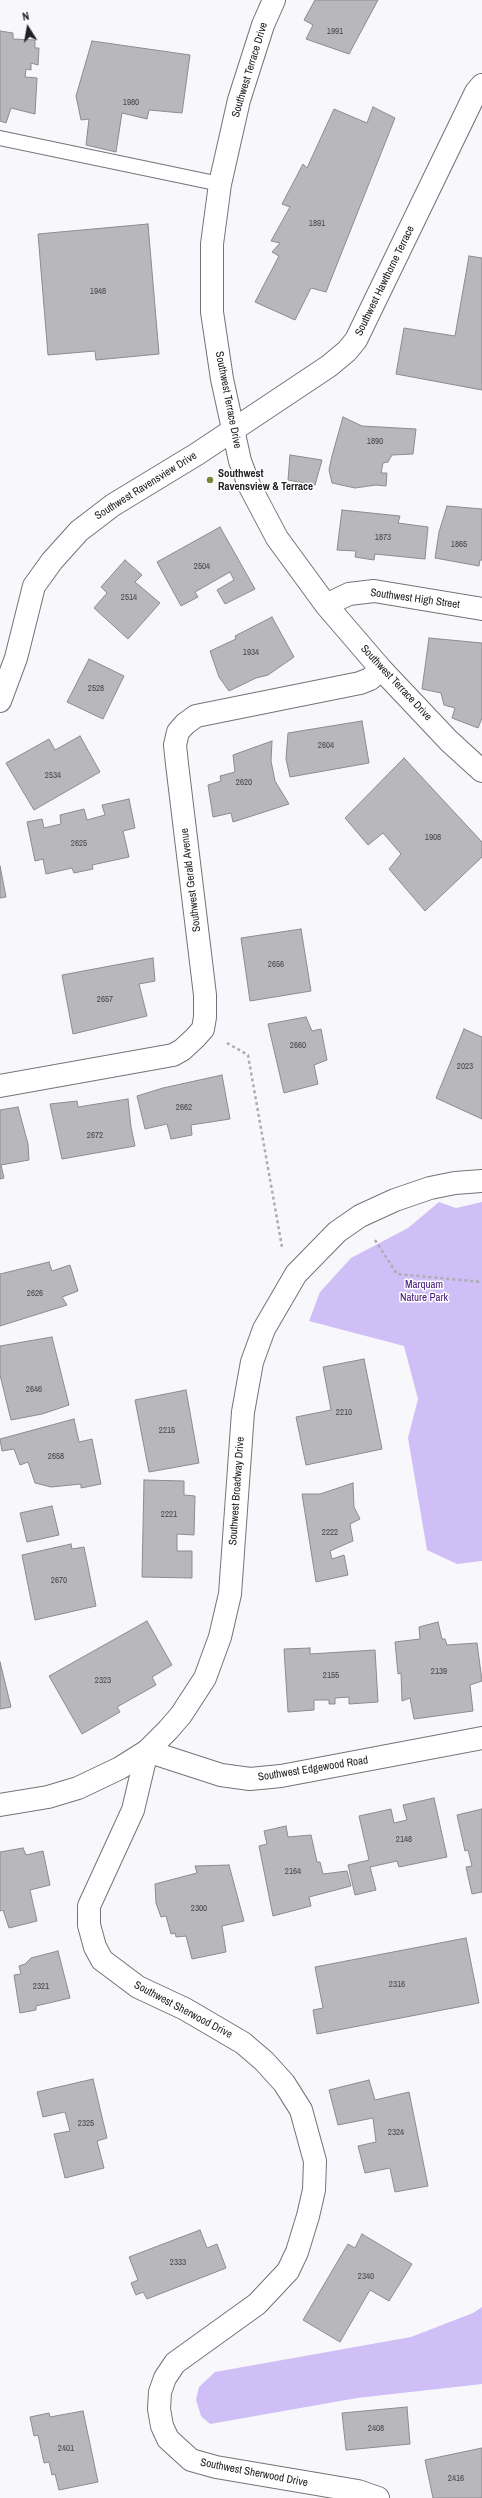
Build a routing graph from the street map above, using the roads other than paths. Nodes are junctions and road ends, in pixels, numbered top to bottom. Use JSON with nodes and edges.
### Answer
{"nodes":[{"id":1,"x":274,"y":0,"type":"edge"},
{"id":2,"x":482,"y":86,"type":"edge"},
{"id":3,"x":0,"y":138,"type":"edge"},
{"id":4,"x":220,"y":184,"type":"junction"},
{"id":5,"x":233,"y":429,"type":"junction"},
{"id":6,"x":326,"y":606,"type":"junction"},
{"id":7,"x":482,"y":609,"type":"edge"},
{"id":8,"x":381,"y":669,"type":"junction"},
{"id":9,"x":0,"y":701,"type":"edge"},
{"id":10,"x":482,"y":771,"type":"edge"},
{"id":11,"x":0,"y":1086,"type":"edge"},
{"id":12,"x":482,"y":1181,"type":"edge"},
{"id":13,"x":482,"y":1738,"type":"edge"},
{"id":14,"x":147,"y":1751,"type":"junction"},
{"id":15,"x":0,"y":1805,"type":"edge"},
{"id":16,"x":378,"y":2498,"type":"edge"}],
"edges":[{"from":1,"to":4,"type":"street","name":"Southwest Terrace Drive"},
{"from":2,"to":5,"type":"street","name":"Southwest Hawthorne Terrace"},
{"from":3,"to":4,"type":"lane"},
{"from":4,"to":5,"type":"street","name":"Southwest Terrace Drive"},
{"from":5,"to":6,"type":"street","name":"Southwest Terrace Drive"},
{"from":5,"to":9,"type":"street","name":"Southwest Ravensview Drive"},
{"from":6,"to":7,"type":"street","name":"Southwest High Street"},
{"from":6,"to":8,"type":"street","name":"Southwest Terrace Drive"},
{"from":8,"to":10,"type":"street","name":"Southwest Terrace Drive"},
{"from":8,"to":11,"type":"street","name":"Southwest Gerald Avenue"},
{"from":12,"to":14,"type":"street","name":"Southwest Broadway Drive"},
{"from":13,"to":14,"type":"street","name":"Southwest Edgewood Road"},
{"from":14,"to":15,"type":"street","name":"Southwest Broadway Drive"},
{"from":14,"to":16,"type":"street","name":"Southwest Sherwood Drive"}]}
